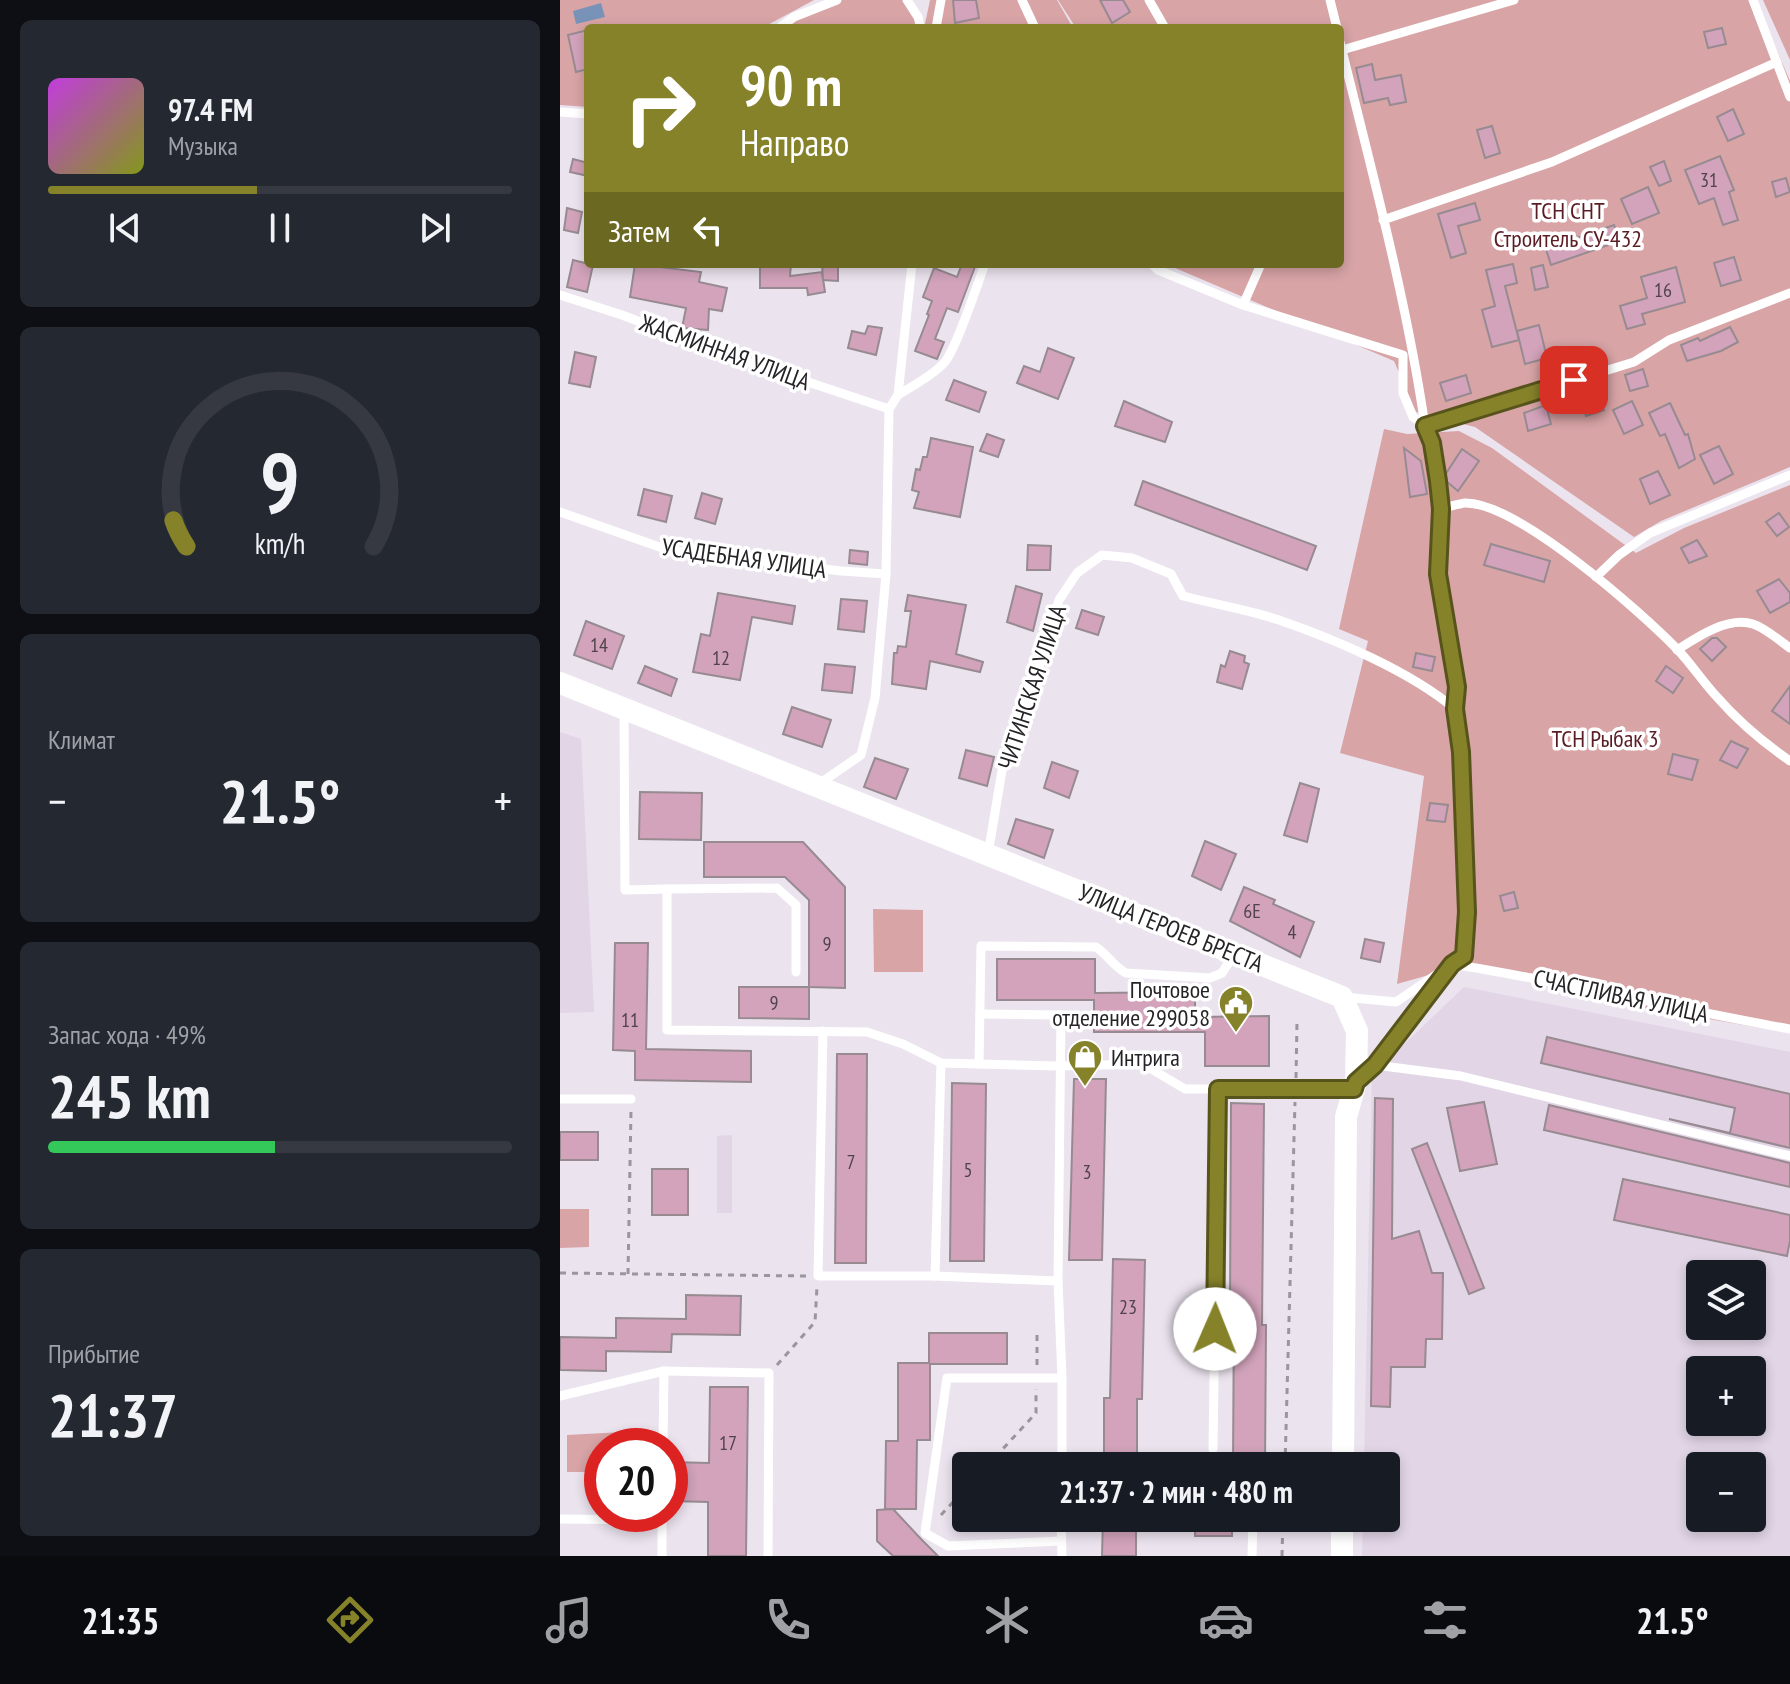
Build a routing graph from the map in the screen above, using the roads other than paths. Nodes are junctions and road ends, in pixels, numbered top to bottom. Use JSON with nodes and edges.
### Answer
{"nodes":[{"id":1,"x":837,"y":0,"type":"edge"},
{"id":2,"x":907,"y":0,"type":"edge"},
{"id":3,"x":941,"y":0,"type":"edge"},
{"id":4,"x":1022,"y":0,"type":"edge"},
{"id":5,"x":1149,"y":0,"type":"edge"},
{"id":6,"x":1330,"y":0,"type":"edge"},
{"id":7,"x":1514,"y":0,"type":"edge"},
{"id":8,"x":1753,"y":0,"type":"edge"},
{"id":9,"x":784,"y":24,"type":"edge"},
{"id":10,"x":919,"y":24,"type":"edge"},
{"id":11,"x":937,"y":24,"type":"edge"},
{"id":12,"x":1033,"y":24,"type":"edge"},
{"id":13,"x":1163,"y":24,"type":"edge"},
{"id":14,"x":1336,"y":24,"type":"edge"},
{"id":15,"x":1344,"y":45,"type":"edge"},
{"id":16,"x":1344,"y":58,"type":"edge"},
{"id":17,"x":1777,"y":62,"type":"junction"},
{"id":18,"x":1790,"y":97,"type":"edge"},
{"id":19,"x":560,"y":112,"type":"edge"},
{"id":20,"x":584,"y":114,"type":"edge"},
{"id":21,"x":1383,"y":220,"type":"junction"},
{"id":22,"x":912,"y":268,"type":"edge"},
{"id":23,"x":983,"y":268,"type":"edge"},
{"id":24,"x":1156,"y":268,"type":"edge"},
{"id":25,"x":1259,"y":268,"type":"edge"},
{"id":26,"x":1790,"y":293,"type":"edge"},
{"id":27,"x":560,"y":295,"type":"edge"},
{"id":28,"x":1243,"y":305,"type":"junction"},
{"id":29,"x":898,"y":395,"type":"junction"},
{"id":30,"x":889,"y":409,"type":"junction"},
{"id":31,"x":1425,"y":426,"type":"junction"},
{"id":32,"x":1790,"y":475,"type":"edge"},
{"id":33,"x":1441,"y":509,"type":"junction"},
{"id":34,"x":560,"y":512,"type":"edge"},
{"id":35,"x":886,"y":574,"type":"junction"},
{"id":36,"x":1596,"y":577,"type":"junction"},
{"id":37,"x":1790,"y":648,"type":"edge"},
{"id":38,"x":1677,"y":650,"type":"junction"},
{"id":39,"x":560,"y":683,"type":"edge"},
{"id":40,"x":624,"y":709,"type":"junction"},
{"id":41,"x":1455,"y":709,"type":"junction"},
{"id":42,"x":1790,"y":761,"type":"edge"},
{"id":43,"x":817,"y":786,"type":"junction"},
{"id":44,"x":988,"y":854,"type":"junction"},
{"id":45,"x":667,"y":889,"type":"junction"},
{"id":46,"x":1234,"y":954,"type":"junction"},
{"id":47,"x":1452,"y":964,"type":"junction"},
{"id":48,"x":796,"y":972,"type":"dead end"},
{"id":49,"x":1342,"y":997,"type":"junction"},
{"id":50,"x":980,"y":1014,"type":"junction"},
{"id":51,"x":1790,"y":1029,"type":"edge"},
{"id":52,"x":823,"y":1031,"type":"junction"},
{"id":53,"x":941,"y":1063,"type":"junction"},
{"id":54,"x":979,"y":1064,"type":"junction"},
{"id":55,"x":1375,"y":1065,"type":"junction"},
{"id":56,"x":1060,"y":1066,"type":"junction"},
{"id":57,"x":1355,"y":1085,"type":"junction"},
{"id":58,"x":1218,"y":1089,"type":"junction"},
{"id":59,"x":560,"y":1099,"type":"edge"},
{"id":60,"x":631,"y":1099,"type":"road end"},
{"id":61,"x":1790,"y":1156,"type":"edge"},
{"id":62,"x":935,"y":1276,"type":"junction"},
{"id":63,"x":1058,"y":1281,"type":"junction"},
{"id":64,"x":664,"y":1371,"type":"junction"},
{"id":65,"x":1062,"y":1378,"type":"junction"},
{"id":66,"x":560,"y":1396,"type":"edge"},
{"id":67,"x":663,"y":1428,"type":"edge"},
{"id":68,"x":1213,"y":1449,"type":"dead end"},
{"id":69,"x":1062,"y":1452,"type":"edge"},
{"id":70,"x":1343,"y":1452,"type":"edge"},
{"id":71,"x":560,"y":1519,"type":"edge"},
{"id":72,"x":584,"y":1519,"type":"edge"},
{"id":73,"x":662,"y":1532,"type":"edge"},
{"id":74,"x":1061,"y":1532,"type":"edge"},
{"id":75,"x":1253,"y":1532,"type":"edge"},
{"id":76,"x":1342,"y":1532,"type":"edge"},
{"id":77,"x":1061,"y":1541,"type":"junction"},
{"id":78,"x":662,"y":1556,"type":"edge"},
{"id":79,"x":768,"y":1556,"type":"edge"},
{"id":80,"x":1062,"y":1556,"type":"edge"},
{"id":81,"x":1252,"y":1556,"type":"edge"},
{"id":82,"x":1342,"y":1556,"type":"edge"}],
"edges":[{"from":1,"to":9,"type":"lane"},
{"from":2,"to":10,"type":"lane"},
{"from":3,"to":11,"type":"lane"},
{"from":4,"to":12,"type":"lane"},
{"from":5,"to":13,"type":"lane"},
{"from":6,"to":14,"type":"lane"},
{"from":7,"to":15,"type":"lane"},
{"from":8,"to":17,"type":"lane"},
{"from":16,"to":21,"type":"lane"},
{"from":17,"to":18,"type":"lane"},
{"from":17,"to":21,"type":"lane"},
{"from":19,"to":20,"type":"lane"},
{"from":21,"to":31,"type":"lane"},
{"from":22,"to":29,"type":"lane"},
{"from":23,"to":29,"type":"lane"},
{"from":24,"to":28,"type":"lane"},
{"from":25,"to":28,"type":"lane"},
{"from":26,"to":31,"type":"lane"},
{"from":27,"to":30,"type":"lane","name":"ЖАСМИННАЯ УЛИЦА"},
{"from":28,"to":31,"type":"lane"},
{"from":29,"to":30,"type":"lane"},
{"from":30,"to":35,"type":"lane"},
{"from":31,"to":33,"type":"lane"},
{"from":32,"to":36,"type":"lane"},
{"from":33,"to":36,"type":"lane"},
{"from":33,"to":41,"type":"lane"},
{"from":34,"to":35,"type":"lane","name":"УСАДЕБНАЯ УЛИЦА"},
{"from":35,"to":43,"type":"lane"},
{"from":36,"to":38,"type":"lane"},
{"from":37,"to":38,"type":"lane"},
{"from":38,"to":42,"type":"lane"},
{"from":39,"to":40,"type":"street","name":"УЛИЦА ГЕРОЕВ БРЕСТА"},
{"from":40,"to":43,"type":"street","name":"УЛИЦА ГЕРОЕВ БРЕСТА"},
{"from":40,"to":45,"type":"lane"},
{"from":41,"to":44,"type":"lane","name":"ЧИТИНСКАЯ УЛИЦА"},
{"from":41,"to":47,"type":"lane"},
{"from":43,"to":44,"type":"street","name":"УЛИЦА ГЕРОЕВ БРЕСТА"},
{"from":44,"to":46,"type":"street","name":"УЛИЦА ГЕРОЕВ БРЕСТА"},
{"from":45,"to":48,"type":"lane"},
{"from":45,"to":52,"type":"lane"},
{"from":46,"to":49,"type":"street","name":"УЛИЦА ГЕРОЕВ БРЕСТА"},
{"from":46,"to":50,"type":"lane"},
{"from":47,"to":49,"type":"lane"},
{"from":47,"to":51,"type":"lane","name":"СЧАСТЛИВАЯ УЛИЦА"},
{"from":47,"to":55,"type":"lane"},
{"from":49,"to":57,"type":"street"},
{"from":50,"to":54,"type":"lane"},
{"from":50,"to":56,"type":"lane"},
{"from":52,"to":53,"type":"lane"},
{"from":52,"to":62,"type":"lane"},
{"from":53,"to":54,"type":"lane"},
{"from":53,"to":62,"type":"lane"},
{"from":54,"to":56,"type":"lane"},
{"from":55,"to":57,"type":"lane"},
{"from":55,"to":61,"type":"lane"},
{"from":56,"to":58,"type":"lane"},
{"from":56,"to":63,"type":"lane"},
{"from":57,"to":58,"type":"lane"},
{"from":57,"to":70,"type":"street"},
{"from":58,"to":68,"type":"lane"},
{"from":59,"to":60,"type":"lane"},
{"from":62,"to":63,"type":"lane"},
{"from":63,"to":65,"type":"lane"},
{"from":64,"to":66,"type":"lane"},
{"from":64,"to":67,"type":"lane"},
{"from":64,"to":79,"type":"lane"},
{"from":65,"to":69,"type":"lane"},
{"from":65,"to":77,"type":"lane"},
{"from":71,"to":72,"type":"lane"},
{"from":73,"to":78,"type":"lane"},
{"from":74,"to":77,"type":"lane"},
{"from":75,"to":81,"type":"lane"},
{"from":76,"to":82,"type":"street"},
{"from":77,"to":80,"type":"lane"}]}
